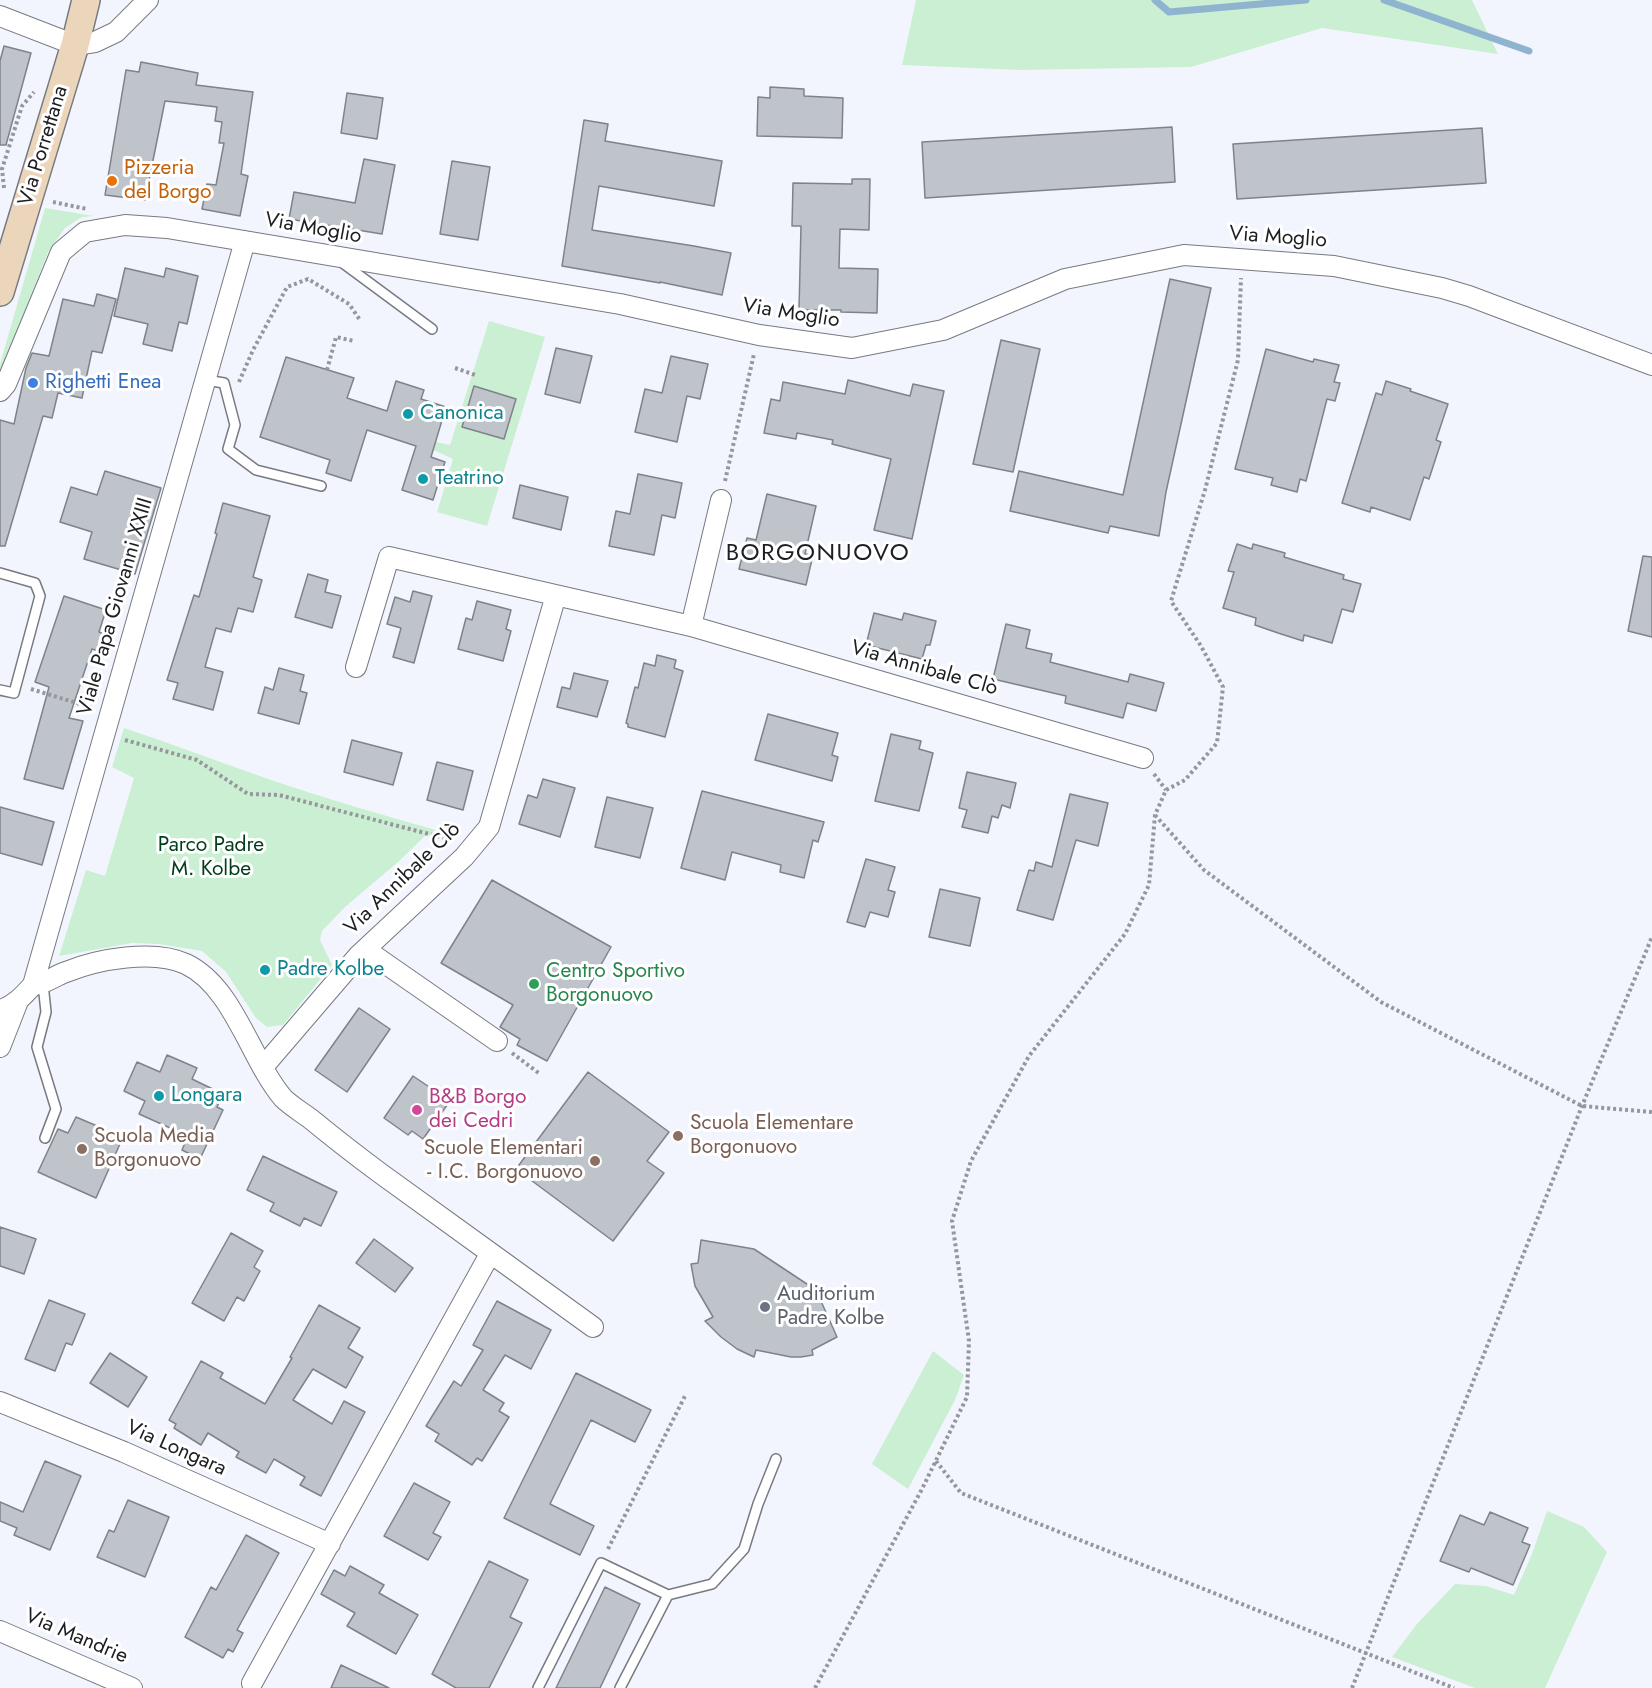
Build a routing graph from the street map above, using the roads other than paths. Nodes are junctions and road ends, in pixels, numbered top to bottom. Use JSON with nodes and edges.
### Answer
{"nodes":[{"id":1,"x":86,"y":0,"type":"edge"},
{"id":2,"x":148,"y":0,"type":"edge"},
{"id":3,"x":0,"y":16,"type":"edge"},
{"id":4,"x":75,"y":45,"type":"junction"},
{"id":5,"x":245,"y":241,"type":"junction"},
{"id":6,"x":333,"y":256,"type":"junction"},
{"id":7,"x":3,"y":274,"type":"edge"},
{"id":8,"x":432,"y":329,"type":"dead end"},
{"id":9,"x":1652,"y":365,"type":"edge"},
{"id":10,"x":206,"y":380,"type":"junction"},
{"id":11,"x":0,"y":391,"type":"edge"},
{"id":12,"x":321,"y":486,"type":"dead end"},
{"id":13,"x":721,"y":500,"type":"road end"},
{"id":14,"x":0,"y":573,"type":"edge"},
{"id":15,"x":556,"y":595,"type":"junction"},
{"id":16,"x":691,"y":626,"type":"junction"},
{"id":17,"x":356,"y":667,"type":"dead end"},
{"id":18,"x":0,"y":690,"type":"edge"},
{"id":19,"x":1143,"y":758,"type":"dead end"},
{"id":20,"x":366,"y":950,"type":"junction"},
{"id":21,"x":38,"y":985,"type":"junction"},
{"id":22,"x":18,"y":1001,"type":"junction"},
{"id":23,"x":0,"y":1010,"type":"edge"},
{"id":24,"x":497,"y":1041,"type":"road end"},
{"id":25,"x":0,"y":1047,"type":"edge"},
{"id":26,"x":263,"y":1067,"type":"junction"},
{"id":27,"x":45,"y":1138,"type":"dead end"},
{"id":28,"x":490,"y":1254,"type":"junction"},
{"id":29,"x":593,"y":1327,"type":"dead end"},
{"id":30,"x":0,"y":1402,"type":"edge"},
{"id":31,"x":776,"y":1459,"type":"dead end"},
{"id":32,"x":330,"y":1544,"type":"junction"},
{"id":33,"x":668,"y":1595,"type":"junction"},
{"id":34,"x":0,"y":1631,"type":"edge"},
{"id":35,"x":252,"y":1683,"type":"dead end"},
{"id":36,"x":132,"y":1688,"type":"edge"},
{"id":37,"x":538,"y":1688,"type":"edge"},
{"id":38,"x":620,"y":1688,"type":"edge"}],
"edges":[{"from":1,"to":4,"type":"main road","name":"Via Porrettana"},
{"from":2,"to":4,"type":"street"},
{"from":3,"to":4,"type":"street"},
{"from":4,"to":7,"type":"main road","name":"Via Porrettana"},
{"from":5,"to":6,"type":"street","name":"Via Moglio"},
{"from":5,"to":10,"type":"street","name":"Viale Papa Giovanni XXIII"},
{"from":5,"to":11,"type":"street","name":"Via Moglio"},
{"from":6,"to":8,"type":"lane"},
{"from":6,"to":9,"type":"street","name":"Via Moglio"},
{"from":10,"to":12,"type":"lane"},
{"from":10,"to":21,"type":"street","name":"Viale Papa Giovanni XXIII"},
{"from":13,"to":16,"type":"street"},
{"from":14,"to":18,"type":"lane"},
{"from":15,"to":16,"type":"street","name":"Via Annibale Clò"},
{"from":15,"to":17,"type":"street","name":"Via Annibale Clò"},
{"from":15,"to":20,"type":"street","name":"Via Annibale Clò"},
{"from":16,"to":19,"type":"street","name":"Via Annibale Clò"},
{"from":20,"to":24,"type":"street"},
{"from":20,"to":26,"type":"street","name":"Via Annibale Clò"},
{"from":21,"to":22,"type":"street"},
{"from":21,"to":26,"type":"street"},
{"from":21,"to":27,"type":"lane"},
{"from":22,"to":23,"type":"street"},
{"from":22,"to":25,"type":"street"},
{"from":26,"to":28,"type":"street"},
{"from":28,"to":29,"type":"street"},
{"from":28,"to":32,"type":"street"},
{"from":30,"to":32,"type":"street","name":"Via Longara"},
{"from":31,"to":33,"type":"lane"},
{"from":32,"to":35,"type":"street"},
{"from":33,"to":37,"type":"lane"},
{"from":33,"to":38,"type":"lane"},
{"from":34,"to":36,"type":"street","name":"Via Mandrie"}]}
